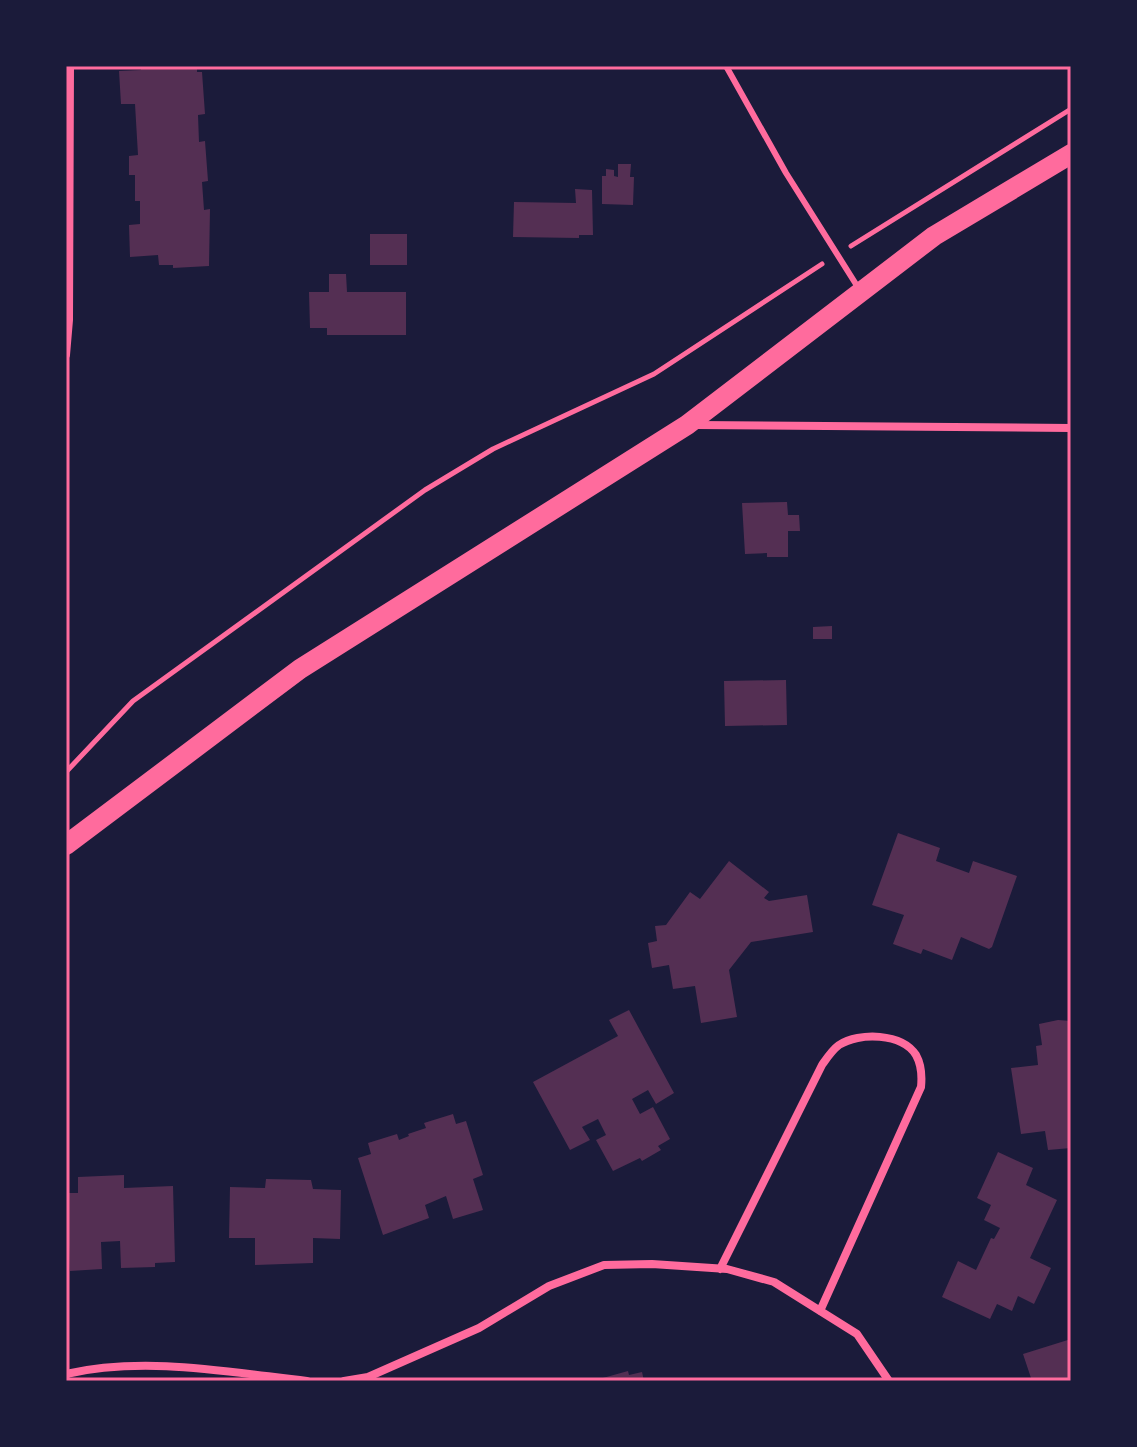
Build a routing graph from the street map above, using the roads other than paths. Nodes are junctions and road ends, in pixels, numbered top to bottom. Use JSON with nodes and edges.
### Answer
{"nodes":[{"id":1,"x":70,"y":66,"type":"edge"},
{"id":2,"x":726,"y":66,"type":"edge"},
{"id":3,"x":1071,"y":154,"type":"edge"},
{"id":4,"x":861,"y":292,"type":"junction"},
{"id":5,"x":66,"y":355,"type":"edge"},
{"id":6,"x":687,"y":425,"type":"junction"},
{"id":7,"x":1071,"y":428,"type":"edge"},
{"id":8,"x":66,"y":845,"type":"edge"},
{"id":9,"x":720,"y":1269,"type":"junction"},
{"id":10,"x":820,"y":1311,"type":"junction"},
{"id":11,"x":66,"y":1374,"type":"edge"},
{"id":12,"x":307,"y":1381,"type":"edge"},
{"id":13,"x":344,"y":1381,"type":"edge"},
{"id":14,"x":889,"y":1381,"type":"edge"}],
"edges":[{"from":1,"to":5,"type":"street"},
{"from":2,"to":4,"type":"lane"},
{"from":3,"to":4,"type":"main road"},
{"from":4,"to":6,"type":"main road"},
{"from":6,"to":7,"type":"street"},
{"from":6,"to":8,"type":"main road"},
{"from":9,"to":10,"type":"street"},
{"from":9,"to":10,"type":"street"},
{"from":9,"to":13,"type":"street"},
{"from":10,"to":14,"type":"street"},
{"from":11,"to":12,"type":"street"}]}
